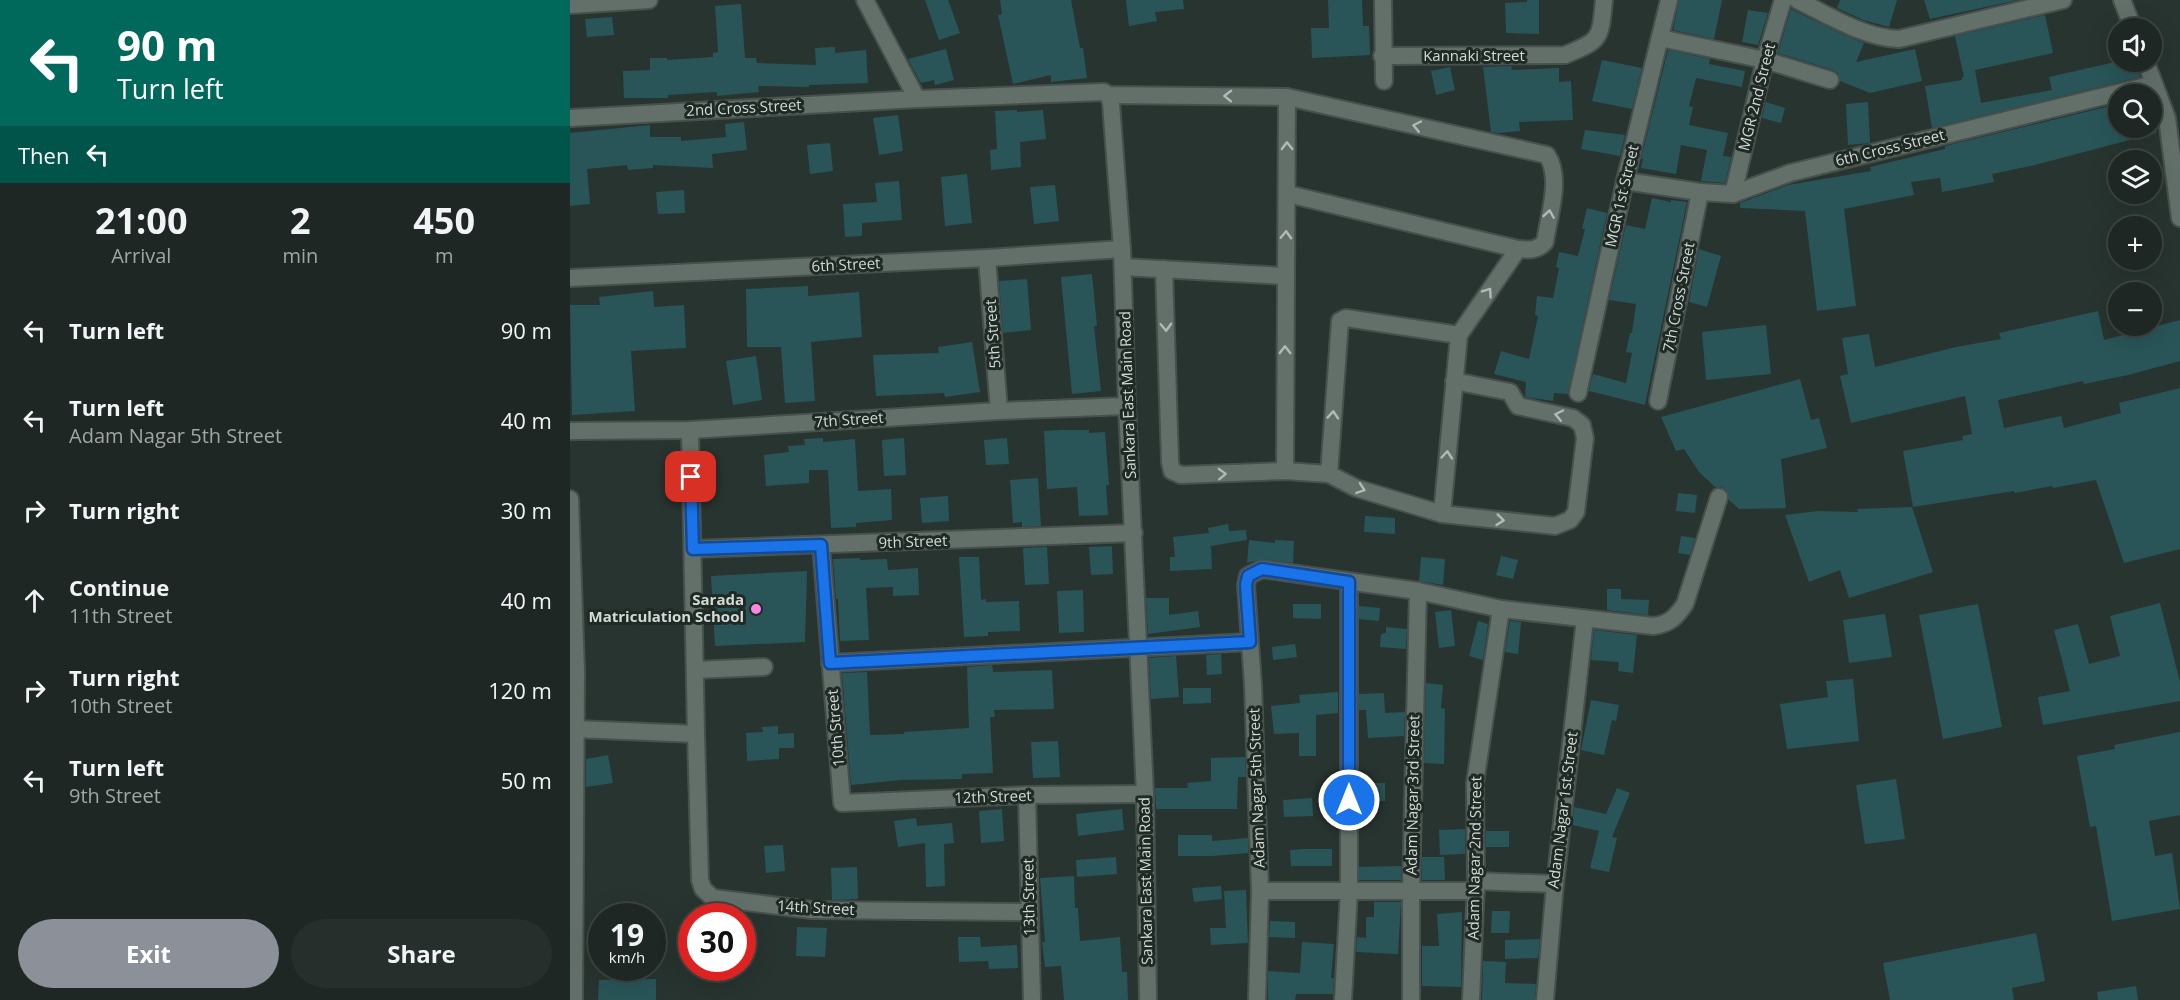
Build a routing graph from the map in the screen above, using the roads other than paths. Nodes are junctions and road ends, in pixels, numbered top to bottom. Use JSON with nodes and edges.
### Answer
{"nodes":[{"id":1,"x":649,"y":0,"type":"edge"},
{"id":2,"x":866,"y":0,"type":"edge"},
{"id":3,"x":1383,"y":0,"type":"edge"},
{"id":4,"x":1604,"y":0,"type":"edge"},
{"id":5,"x":1669,"y":0,"type":"edge"},
{"id":6,"x":1783,"y":0,"type":"edge"},
{"id":7,"x":1797,"y":0,"type":"edge"},
{"id":8,"x":2063,"y":0,"type":"edge"},
{"id":9,"x":2121,"y":0,"type":"edge"},
{"id":10,"x":570,"y":5,"type":"edge"},
{"id":11,"x":2129,"y":18,"type":"edge"},
{"id":12,"x":1660,"y":38,"type":"junction"},
{"id":13,"x":1382,"y":56,"type":"junction"},
{"id":14,"x":1765,"y":60,"type":"junction"},
{"id":15,"x":2150,"y":72,"type":"edge"},
{"id":16,"x":1830,"y":80,"type":"dead end"},
{"id":17,"x":1384,"y":81,"type":"dead end"},
{"id":18,"x":2154,"y":84,"type":"edge"},
{"id":19,"x":1109,"y":95,"type":"junction"},
{"id":20,"x":2108,"y":95,"type":"edge"},
{"id":21,"x":1287,"y":98,"type":"junction"},
{"id":22,"x":917,"y":99,"type":"junction"},
{"id":23,"x":2162,"y":105,"type":"edge"},
{"id":24,"x":570,"y":118,"type":"edge"},
{"id":25,"x":1625,"y":181,"type":"junction"},
{"id":26,"x":1700,"y":192,"type":"junction"},
{"id":27,"x":1288,"y":194,"type":"junction"},
{"id":28,"x":1733,"y":194,"type":"junction"},
{"id":29,"x":2180,"y":218,"type":"edge"},
{"id":30,"x":1122,"y":249,"type":"junction"},
{"id":31,"x":1518,"y":249,"type":"junction"},
{"id":32,"x":987,"y":258,"type":"junction"},
{"id":33,"x":1123,"y":267,"type":"junction"},
{"id":34,"x":1164,"y":269,"type":"junction"},
{"id":35,"x":1284,"y":276,"type":"junction"},
{"id":36,"x":570,"y":279,"type":"edge"},
{"id":37,"x":1459,"y":335,"type":"junction"},
{"id":38,"x":1454,"y":381,"type":"junction"},
{"id":39,"x":1578,"y":393,"type":"dead end"},
{"id":40,"x":1658,"y":401,"type":"dead end"},
{"id":41,"x":1127,"y":406,"type":"junction"},
{"id":42,"x":999,"y":411,"type":"junction"},
{"id":43,"x":690,"y":430,"type":"junction"},
{"id":44,"x":570,"y":431,"type":"edge"},
{"id":45,"x":1285,"y":471,"type":"junction"},
{"id":46,"x":1329,"y":474,"type":"junction"},
{"id":47,"x":1719,"y":497,"type":"dead end"},
{"id":48,"x":570,"y":499,"type":"edge"},
{"id":49,"x":1442,"y":514,"type":"junction"},
{"id":50,"x":1134,"y":533,"type":"junction"},
{"id":51,"x":821,"y":545,"type":"junction"},
{"id":52,"x":693,"y":549,"type":"junction"},
{"id":53,"x":1349,"y":582,"type":"junction"},
{"id":54,"x":1418,"y":591,"type":"junction"},
{"id":55,"x":1501,"y":609,"type":"junction"},
{"id":56,"x":1585,"y":620,"type":"junction"},
{"id":57,"x":1250,"y":642,"type":"junction"},
{"id":58,"x":1139,"y":648,"type":"junction"},
{"id":59,"x":830,"y":663,"type":"junction"},
{"id":60,"x":764,"y":667,"type":"dead end"},
{"id":61,"x":695,"y":670,"type":"junction"},
{"id":62,"x":576,"y":729,"type":"junction"},
{"id":63,"x":696,"y":734,"type":"junction"},
{"id":64,"x":1145,"y":794,"type":"junction"},
{"id":65,"x":1027,"y":795,"type":"junction"},
{"id":66,"x":842,"y":803,"type":"joint"},
{"id":67,"x":1555,"y":884,"type":"junction"},
{"id":68,"x":1476,"y":886,"type":"junction"},
{"id":69,"x":1260,"y":891,"type":"junction"},
{"id":70,"x":1349,"y":891,"type":"junction"},
{"id":71,"x":1411,"y":891,"type":"junction"},
{"id":72,"x":1029,"y":912,"type":"junction"},
{"id":73,"x":574,"y":1000,"type":"edge"},
{"id":74,"x":1032,"y":1000,"type":"edge"},
{"id":75,"x":1148,"y":1000,"type":"edge"},
{"id":76,"x":1257,"y":1000,"type":"edge"},
{"id":77,"x":1343,"y":1000,"type":"edge"},
{"id":78,"x":1411,"y":1000,"type":"edge"},
{"id":79,"x":1471,"y":1000,"type":"edge"},
{"id":80,"x":1545,"y":1000,"type":"edge"}],
"edges":[{"from":1,"to":10,"type":"street"},
{"from":2,"to":22,"type":"street"},
{"from":3,"to":13,"type":"street"},
{"from":4,"to":13,"type":"street","name":"Kannaki Street"},
{"from":5,"to":12,"type":"street","name":"MGR 1st Street"},
{"from":6,"to":14,"type":"street","name":"MGR 2nd Street"},
{"from":7,"to":8,"type":"street"},
{"from":9,"to":11,"type":"street"},
{"from":12,"to":14,"type":"street"},
{"from":12,"to":25,"type":"street","name":"MGR 1st Street"},
{"from":13,"to":17,"type":"street"},
{"from":14,"to":16,"type":"street"},
{"from":14,"to":28,"type":"street","name":"MGR 2nd Street"},
{"from":15,"to":18,"type":"street"},
{"from":21,"to":19,"type":"street","one_way":true},
{"from":19,"to":22,"type":"street"},
{"from":19,"to":30,"type":"street","name":"Sankara East Main Road"},
{"from":20,"to":28,"type":"street","name":"6th Cross Street"},
{"from":27,"to":21,"type":"street","one_way":true},
{"from":31,"to":21,"type":"street","one_way":true},
{"from":22,"to":24,"type":"street","name":"2nd Cross Street"},
{"from":23,"to":29,"type":"street"},
{"from":25,"to":26,"type":"street","name":"6th Cross Street"},
{"from":25,"to":39,"type":"street","name":"MGR 1st Street"},
{"from":26,"to":28,"type":"street","name":"6th Cross Street"},
{"from":26,"to":40,"type":"street","name":"7th Cross Street"},
{"from":27,"to":31,"type":"street"},
{"from":35,"to":27,"type":"street","one_way":true},
{"from":30,"to":32,"type":"street","name":"6th Street"},
{"from":30,"to":33,"type":"street","name":"Sankara East Main Road"},
{"from":37,"to":31,"type":"street","one_way":true},
{"from":32,"to":36,"type":"street","name":"6th Street"},
{"from":32,"to":42,"type":"street","name":"5th Street"},
{"from":33,"to":34,"type":"street"},
{"from":33,"to":41,"type":"street","name":"Sankara East Main Road"},
{"from":34,"to":35,"type":"street"},
{"from":34,"to":45,"type":"street","one_way":true},
{"from":45,"to":35,"type":"street","one_way":true},
{"from":37,"to":38,"type":"street"},
{"from":46,"to":37,"type":"street","one_way":true},
{"from":49,"to":38,"type":"street","one_way":true},
{"from":49,"to":38,"type":"street","one_way":true},
{"from":41,"to":42,"type":"street","name":"7th Street"},
{"from":41,"to":50,"type":"street","name":"Sankara East Main Road"},
{"from":42,"to":43,"type":"street","name":"7th Street"},
{"from":43,"to":44,"type":"street","name":"7th Street"},
{"from":43,"to":52,"type":"street","name":"14th Street"},
{"from":45,"to":46,"type":"street"},
{"from":46,"to":49,"type":"street","one_way":true},
{"from":47,"to":56,"type":"street"},
{"from":48,"to":62,"type":"street"},
{"from":50,"to":51,"type":"street","name":"9th Street"},
{"from":50,"to":58,"type":"street","name":"Sankara East Main Road"},
{"from":51,"to":52,"type":"street","name":"9th Street"},
{"from":51,"to":59,"type":"street","name":"10th Street"},
{"from":52,"to":61,"type":"street","name":"14th Street"},
{"from":53,"to":54,"type":"street"},
{"from":53,"to":57,"type":"street","name":"Adam Nagar 5th Street"},
{"from":53,"to":70,"type":"street"},
{"from":54,"to":55,"type":"street"},
{"from":54,"to":71,"type":"street","name":"Adam Nagar 3rd Street"},
{"from":55,"to":56,"type":"street"},
{"from":55,"to":68,"type":"street","name":"Adam Nagar 2nd Street"},
{"from":56,"to":67,"type":"street","name":"Adam Nagar 1st Street"},
{"from":57,"to":58,"type":"street"},
{"from":57,"to":69,"type":"street","name":"Adam Nagar 5th Street"},
{"from":58,"to":59,"type":"street"},
{"from":58,"to":64,"type":"street","name":"Sankara East Main Road"},
{"from":59,"to":66,"type":"street","name":"10th Street"},
{"from":60,"to":61,"type":"street"},
{"from":61,"to":63,"type":"street","name":"14th Street"},
{"from":62,"to":63,"type":"street"},
{"from":62,"to":73,"type":"street"},
{"from":63,"to":72,"type":"street","name":"14th Street"},
{"from":64,"to":65,"type":"street","name":"12th Street"},
{"from":64,"to":75,"type":"street","name":"Sankara East Main Road"},
{"from":65,"to":66,"type":"street","name":"12th Street"},
{"from":65,"to":72,"type":"street","name":"13th Street"},
{"from":67,"to":68,"type":"street"},
{"from":67,"to":80,"type":"street","name":"Adam Nagar 1st Street"},
{"from":68,"to":71,"type":"street"},
{"from":68,"to":79,"type":"street","name":"Adam Nagar 2nd Street"},
{"from":69,"to":70,"type":"street"},
{"from":69,"to":76,"type":"street","name":"Adam Nagar 5th Street"},
{"from":70,"to":71,"type":"street"},
{"from":70,"to":77,"type":"street"},
{"from":71,"to":78,"type":"street","name":"Adam Nagar 3rd Street"},
{"from":72,"to":74,"type":"street","name":"13th Street"}]}
